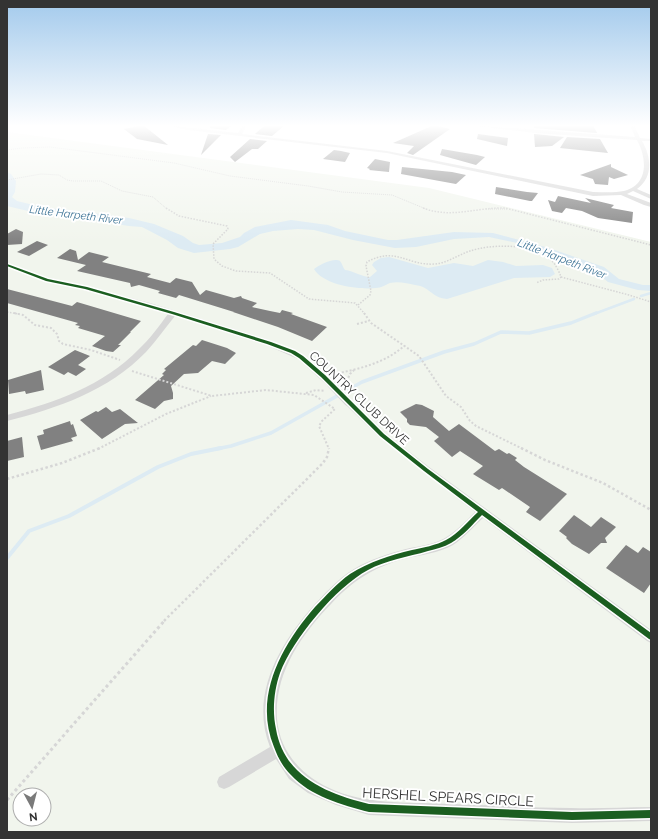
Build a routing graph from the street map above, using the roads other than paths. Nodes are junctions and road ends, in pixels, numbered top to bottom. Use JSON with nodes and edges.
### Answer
{"nodes":[{"id":1,"x":446,"y":164,"type":"edge"},
{"id":2,"x":647,"y":164,"type":"edge"},
{"id":3,"x":632,"y":189,"type":"junction"},
{"id":4,"x":622,"y":193,"type":"junction"},
{"id":5,"x":651,"y":198,"type":"edge"},
{"id":6,"x":651,"y":205,"type":"edge"},
{"id":7,"x":7,"y":265,"type":"edge"},
{"id":8,"x":173,"y":313,"type":"junction"},
{"id":9,"x":7,"y":418,"type":"edge"},
{"id":10,"x":482,"y":512,"type":"junction"},
{"id":11,"x":651,"y":637,"type":"edge"},
{"id":12,"x":278,"y":750,"type":"junction"},
{"id":13,"x":224,"y":782,"type":"dead end"},
{"id":14,"x":651,"y":814,"type":"edge"}],
"edges":[{"from":1,"to":4,"type":"street"},
{"from":2,"to":3,"type":"street"},
{"from":3,"to":4,"type":"street"},
{"from":3,"to":5,"type":"street"},
{"from":4,"to":6,"type":"street"},
{"from":7,"to":8,"type":"street","name":"COUNTRY CLUB DRIVE"},
{"from":8,"to":9,"type":"street"},
{"from":8,"to":10,"type":"street","name":"COUNTRY CLUB DRIVE","bridge":true},
{"from":10,"to":11,"type":"street","name":"COUNTRY CLUB DRIVE"},
{"from":10,"to":12,"type":"street","name":"HERSHEL SPEARS CIRCLE"},
{"from":12,"to":13,"type":"street"},
{"from":12,"to":14,"type":"street","name":"HERSHEL SPEARS CIRCLE"}]}
